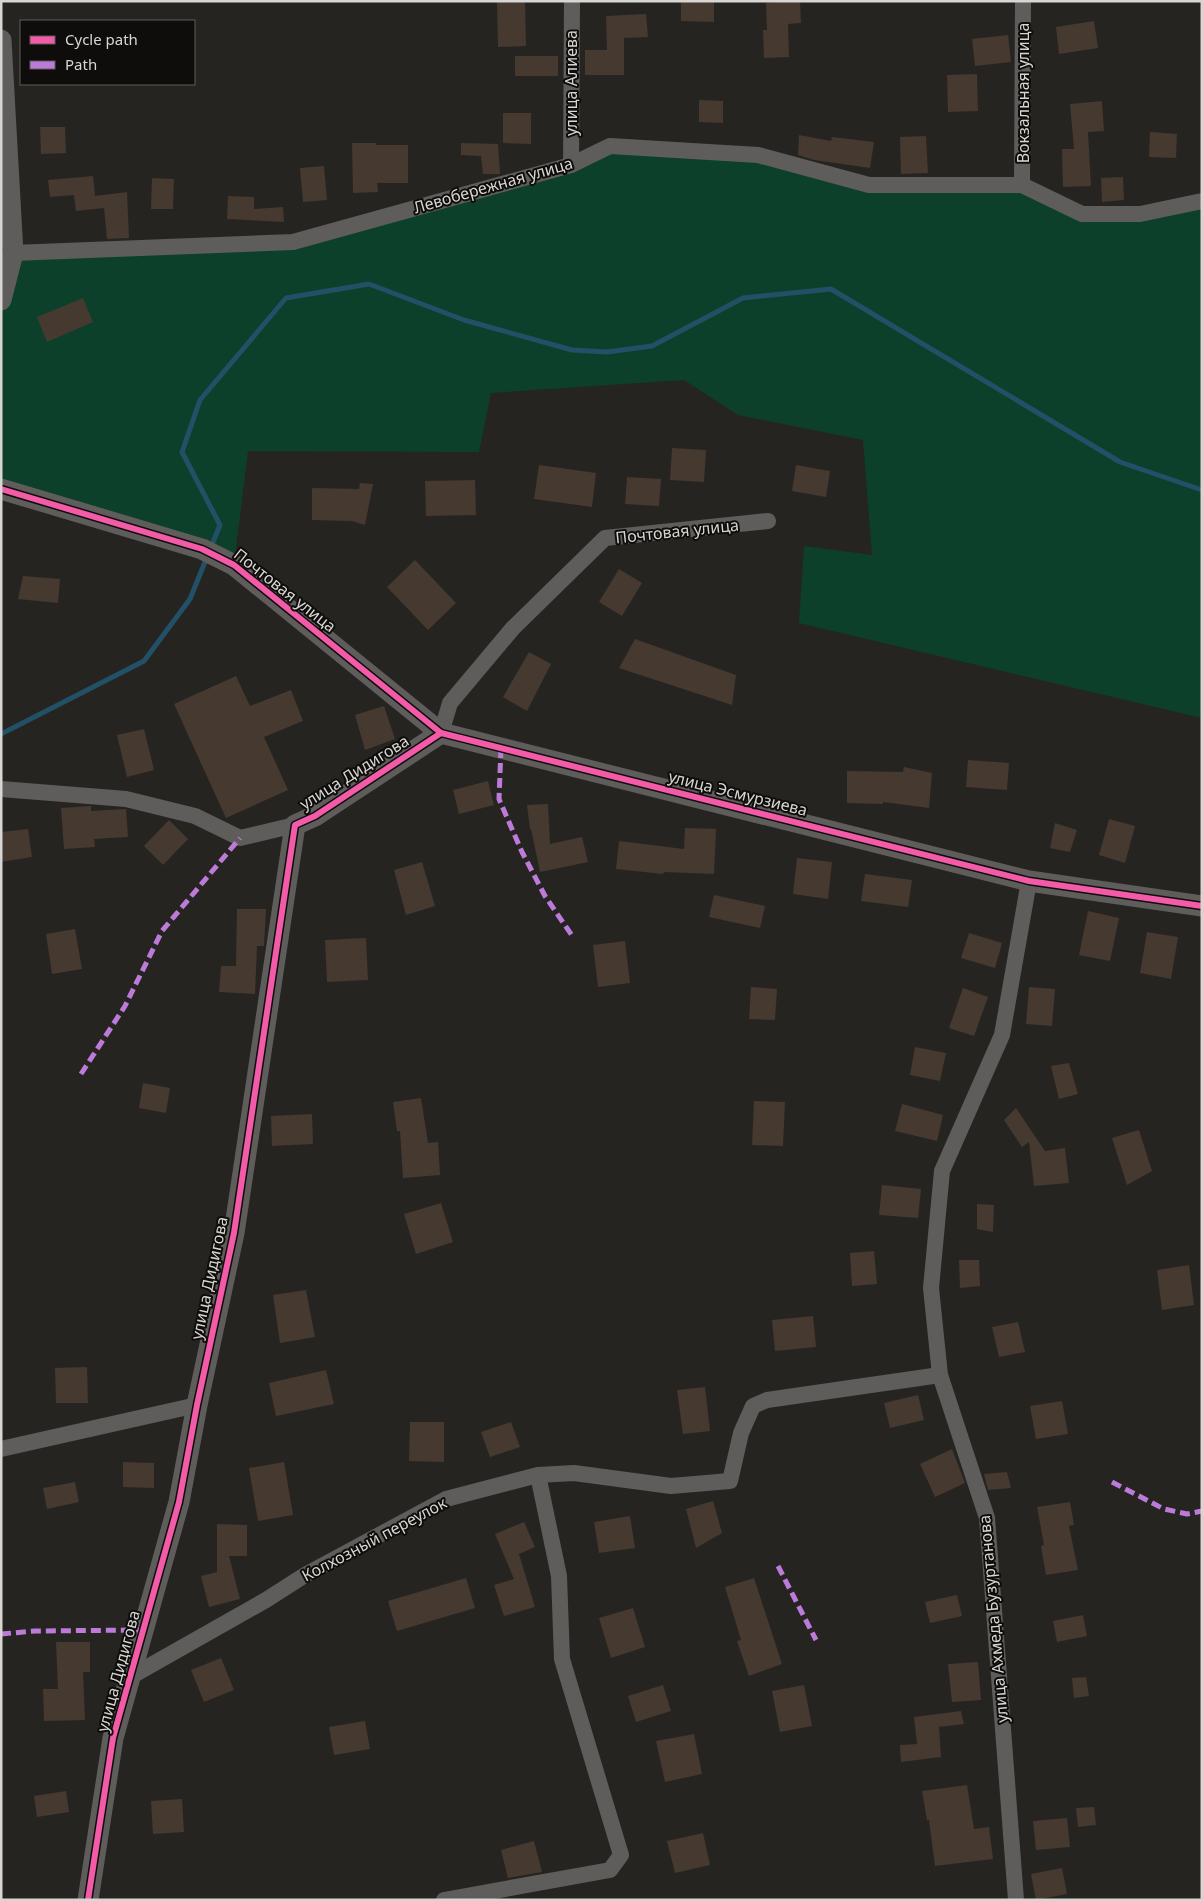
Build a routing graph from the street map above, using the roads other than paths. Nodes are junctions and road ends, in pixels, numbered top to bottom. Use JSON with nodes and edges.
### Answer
{"nodes":[{"id":1,"x":572,"y":1,"type":"edge"},
{"id":2,"x":1023,"y":1,"type":"edge"},
{"id":3,"x":1,"y":40,"type":"edge"},
{"id":4,"x":571,"y":164,"type":"junction"},
{"id":5,"x":1022,"y":185,"type":"junction"},
{"id":6,"x":1202,"y":201,"type":"edge"},
{"id":7,"x":13,"y":253,"type":"junction"},
{"id":8,"x":1,"y":300,"type":"edge"},
{"id":9,"x":1,"y":489,"type":"edge"},
{"id":10,"x":768,"y":522,"type":"dead end"},
{"id":11,"x":441,"y":733,"type":"junction"},
{"id":12,"x":1,"y":789,"type":"edge"},
{"id":13,"x":295,"y":825,"type":"junction"},
{"id":14,"x":1029,"y":881,"type":"junction"},
{"id":15,"x":1202,"y":906,"type":"edge"},
{"id":16,"x":940,"y":1375,"type":"junction"},
{"id":17,"x":197,"y":1405,"type":"junction"},
{"id":18,"x":1,"y":1449,"type":"edge"},
{"id":19,"x":538,"y":1475,"type":"junction"},
{"id":20,"x":130,"y":1677,"type":"junction"},
{"id":21,"x":88,"y":1900,"type":"edge"},
{"id":22,"x":444,"y":1900,"type":"edge"},
{"id":23,"x":1016,"y":1900,"type":"edge"}],
"edges":[{"from":1,"to":4,"type":"street","name":"улица Алиева"},
{"from":2,"to":5,"type":"street","name":"Вокзальная улица"},
{"from":3,"to":7,"type":"street"},
{"from":4,"to":5,"type":"street","name":"Левобережная улица"},
{"from":4,"to":7,"type":"street","name":"Левобережная улица"},
{"from":5,"to":6,"type":"street","name":"Левобережная улица"},
{"from":7,"to":8,"type":"street"},
{"from":9,"to":11,"type":"street","name":"Почтовая улица"},
{"from":10,"to":11,"type":"street","name":"Почтовая улица"},
{"from":11,"to":13,"type":"street","name":"улица Дидигова"},
{"from":11,"to":14,"type":"street","name":"улица Эсмурзиева"},
{"from":12,"to":13,"type":"street"},
{"from":13,"to":17,"type":"street","name":"улица Дидигова"},
{"from":14,"to":15,"type":"street","name":"улица Эсмурзиева"},
{"from":14,"to":16,"type":"street","name":"улица Ахмеда Бузуртанова"},
{"from":16,"to":19,"type":"street","name":"Колхозный переулок"},
{"from":16,"to":23,"type":"street","name":"улица Ахмеда Бузуртанова"},
{"from":17,"to":18,"type":"street"},
{"from":17,"to":20,"type":"street","name":"улица Дидигова"},
{"from":19,"to":20,"type":"street","name":"Колхозный переулок"},
{"from":19,"to":22,"type":"street"},
{"from":20,"to":21,"type":"street","name":"улица Дидигова"}]}
